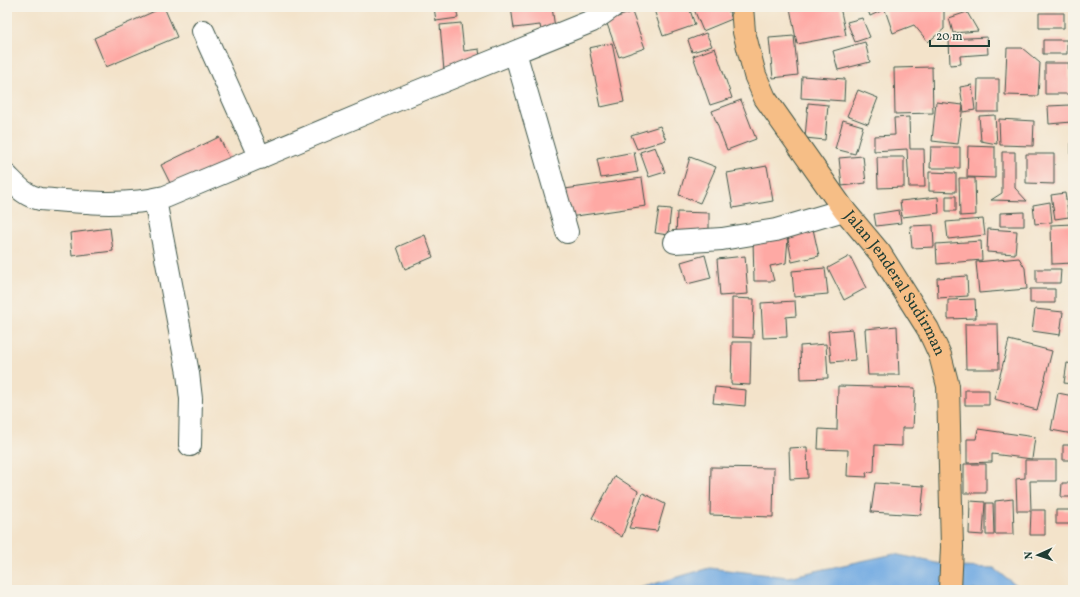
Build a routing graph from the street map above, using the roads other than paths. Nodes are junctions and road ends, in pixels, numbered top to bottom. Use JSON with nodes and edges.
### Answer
{"nodes":[{"id":1,"x":612,"y":7,"type":"edge"},
{"id":2,"x":742,"y":7,"type":"edge"},
{"id":3,"x":203,"y":31,"type":"dead end"},
{"id":4,"x":515,"y":52,"type":"junction"},
{"id":5,"x":260,"y":158,"type":"junction"},
{"id":6,"x":7,"y":176,"type":"edge"},
{"id":7,"x":155,"y":200,"type":"junction"},
{"id":8,"x":844,"y":210,"type":"junction"},
{"id":9,"x":567,"y":232,"type":"dead end"},
{"id":10,"x":675,"y":242,"type":"dead end"},
{"id":11,"x":190,"y":445,"type":"dead end"},
{"id":12,"x":950,"y":590,"type":"edge"}],
"edges":[{"from":1,"to":4,"type":"street"},
{"from":2,"to":8,"type":"main road","name":"Jalan Jenderal Sudirman"},
{"from":3,"to":5,"type":"street"},
{"from":4,"to":5,"type":"street"},
{"from":4,"to":9,"type":"street"},
{"from":5,"to":7,"type":"street"},
{"from":6,"to":7,"type":"street"},
{"from":7,"to":11,"type":"street"},
{"from":8,"to":10,"type":"street"},
{"from":8,"to":12,"type":"main road","name":"Jalan Jenderal Sudirman"}]}
